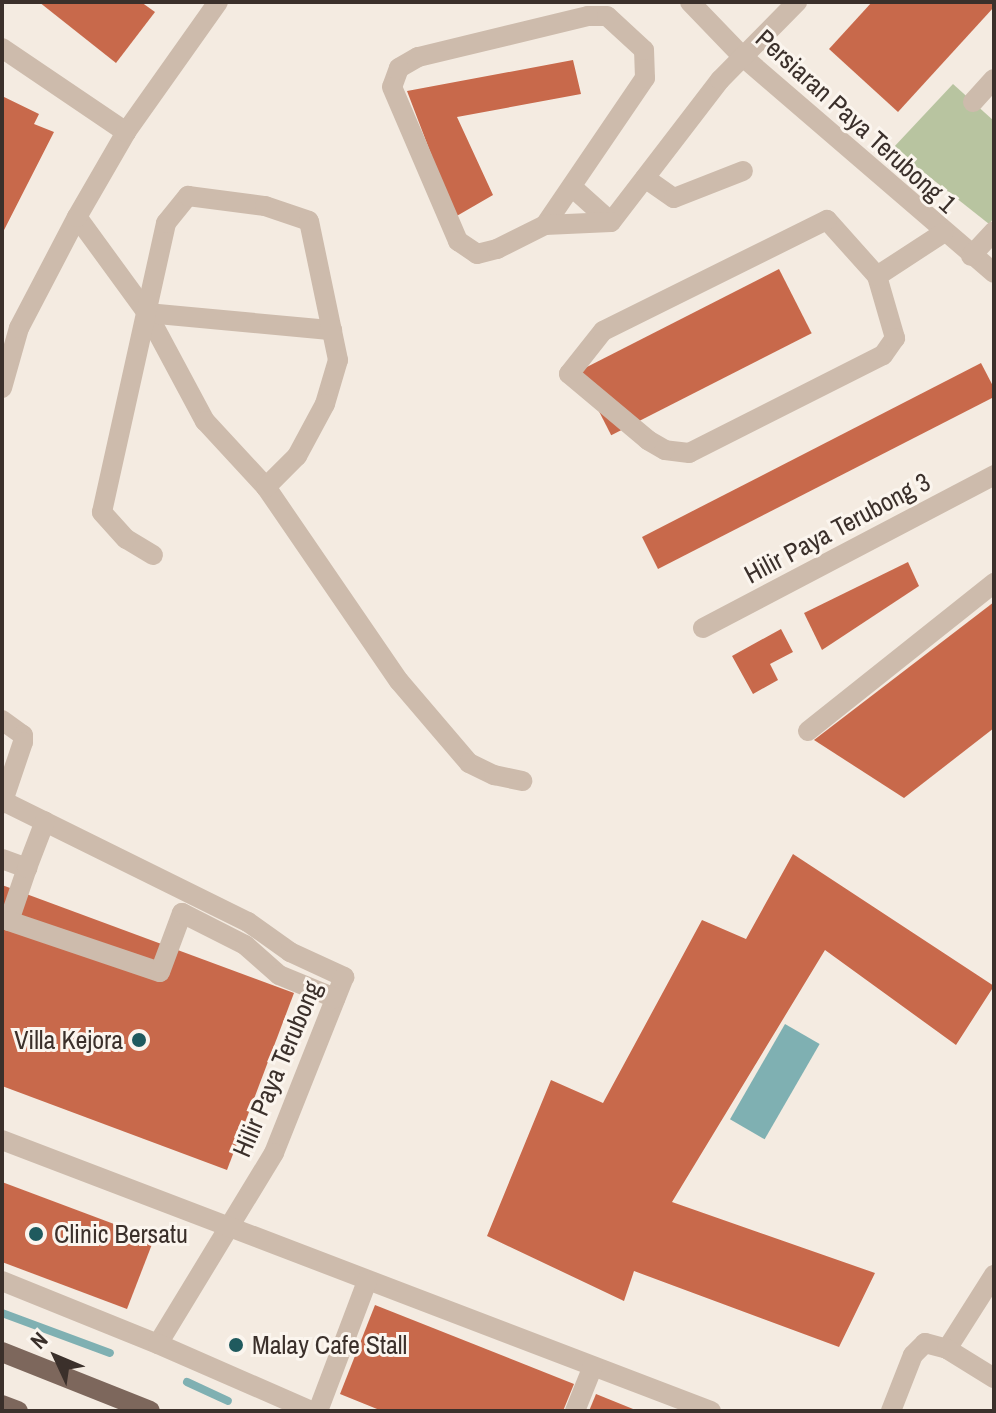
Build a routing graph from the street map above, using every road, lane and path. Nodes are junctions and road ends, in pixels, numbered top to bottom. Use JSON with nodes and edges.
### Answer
{"nodes":[{"id":1,"x":218,"y":2,"type":"edge"},
{"id":2,"x":690,"y":2,"type":"edge"},
{"id":3,"x":797,"y":2,"type":"edge"},
{"id":4,"x":2,"y":48,"type":"edge"},
{"id":5,"x":743,"y":57,"type":"junction"},
{"id":6,"x":994,"y":79,"type":"edge"},
{"id":7,"x":973,"y":102,"type":"dead end"},
{"id":8,"x":126,"y":132,"type":"junction"},
{"id":9,"x":743,"y":171,"type":"dead end"},
{"id":10,"x":645,"y":178,"type":"junction"},
{"id":11,"x":572,"y":187,"type":"junction"},
{"id":12,"x":77,"y":217,"type":"junction"},
{"id":13,"x":611,"y":222,"type":"junction"},
{"id":14,"x":545,"y":225,"type":"junction"},
{"id":15,"x":994,"y":231,"type":"edge"},
{"id":16,"x":943,"y":233,"type":"junction"},
{"id":17,"x":971,"y":256,"type":"junction"},
{"id":18,"x":994,"y":273,"type":"edge"},
{"id":19,"x":877,"y":276,"type":"junction"},
{"id":20,"x":147,"y":313,"type":"junction"},
{"id":21,"x":332,"y":330,"type":"junction"},
{"id":22,"x":2,"y":388,"type":"edge"},
{"id":23,"x":994,"y":475,"type":"edge"},
{"id":24,"x":266,"y":487,"type":"junction"},
{"id":25,"x":153,"y":555,"type":"dead end"},
{"id":26,"x":994,"y":583,"type":"edge"},
{"id":27,"x":703,"y":628,"type":"dead end"},
{"id":28,"x":2,"y":720,"type":"edge"},
{"id":29,"x":808,"y":731,"type":"dead end"},
{"id":30,"x":522,"y":781,"type":"dead end"},
{"id":31,"x":3,"y":803,"type":"edge"},
{"id":32,"x":45,"y":821,"type":"junction"},
{"id":33,"x":2,"y":859,"type":"edge"},
{"id":34,"x":27,"y":868,"type":"junction"},
{"id":35,"x":335,"y":998,"type":"junction"},
{"id":36,"x":2,"y":1140,"type":"edge"},
{"id":37,"x":227,"y":1227,"type":"junction"},
{"id":38,"x":994,"y":1275,"type":"edge"},
{"id":39,"x":2,"y":1281,"type":"edge"},
{"id":40,"x":367,"y":1281,"type":"junction"},
{"id":41,"x":158,"y":1344,"type":"junction"},
{"id":42,"x":947,"y":1349,"type":"junction"},
{"id":43,"x":2,"y":1352,"type":"edge"},
{"id":44,"x":593,"y":1366,"type":"junction"},
{"id":45,"x":994,"y":1378,"type":"edge"},
{"id":46,"x":2,"y":1405,"type":"edge"},
{"id":47,"x":18,"y":1411,"type":"edge"},
{"id":48,"x":150,"y":1411,"type":"edge"},
{"id":49,"x":311,"y":1411,"type":"edge"},
{"id":50,"x":318,"y":1411,"type":"edge"},
{"id":51,"x":575,"y":1411,"type":"edge"},
{"id":52,"x":711,"y":1411,"type":"edge"},
{"id":53,"x":891,"y":1411,"type":"edge"}],
"edges":[{"from":1,"to":8,"type":"street"},
{"from":2,"to":5,"type":"street","name":"Persiaran Paya Terubong 1"},
{"from":3,"to":5,"type":"street"},
{"from":4,"to":8,"type":"street"},
{"from":5,"to":10,"type":"street"},
{"from":5,"to":16,"type":"street","name":"Persiaran Paya Terubong 1"},
{"from":6,"to":7,"type":"street"},
{"from":8,"to":12,"type":"street"},
{"from":9,"to":10,"type":"street"},
{"from":10,"to":13,"type":"street"},
{"from":11,"to":13,"type":"street"},
{"from":11,"to":14,"type":"street"},
{"from":11,"to":14,"type":"street"},
{"from":12,"to":20,"type":"street"},
{"from":12,"to":22,"type":"street"},
{"from":13,"to":14,"type":"street"},
{"from":15,"to":17,"type":"street"},
{"from":16,"to":17,"type":"street","name":"Persiaran Paya Terubong 1"},
{"from":16,"to":19,"type":"street"},
{"from":17,"to":18,"type":"street","name":"Persiaran Paya Terubong 1"},
{"from":19,"to":19,"type":"street"},
{"from":20,"to":21,"type":"street"},
{"from":20,"to":21,"type":"street"},
{"from":20,"to":24,"type":"street"},
{"from":20,"to":25,"type":"street"},
{"from":21,"to":24,"type":"street"},
{"from":23,"to":27,"type":"street","name":"Hilir Paya Terubong 3"},
{"from":24,"to":30,"type":"street"},
{"from":26,"to":29,"type":"street"},
{"from":28,"to":31,"type":"street"},
{"from":31,"to":32,"type":"street"},
{"from":32,"to":34,"type":"street"},
{"from":32,"to":35,"type":"street","name":"Hilir Paya Terubong"},
{"from":33,"to":34,"type":"street"},
{"from":34,"to":35,"type":"street"},
{"from":35,"to":37,"type":"street","name":"Hilir Paya Terubong"},
{"from":36,"to":37,"type":"street"},
{"from":37,"to":40,"type":"street"},
{"from":37,"to":41,"type":"street","name":"Hilir Paya Terubong"},
{"from":38,"to":42,"type":"street"},
{"from":39,"to":41,"type":"street"},
{"from":40,"to":44,"type":"street"},
{"from":40,"to":50,"type":"street"},
{"from":41,"to":49,"type":"street"},
{"from":42,"to":45,"type":"street"},
{"from":42,"to":53,"type":"street"},
{"from":43,"to":48,"type":"main road"},
{"from":44,"to":51,"type":"street"},
{"from":44,"to":52,"type":"street"},
{"from":46,"to":47,"type":"main road"}]}
